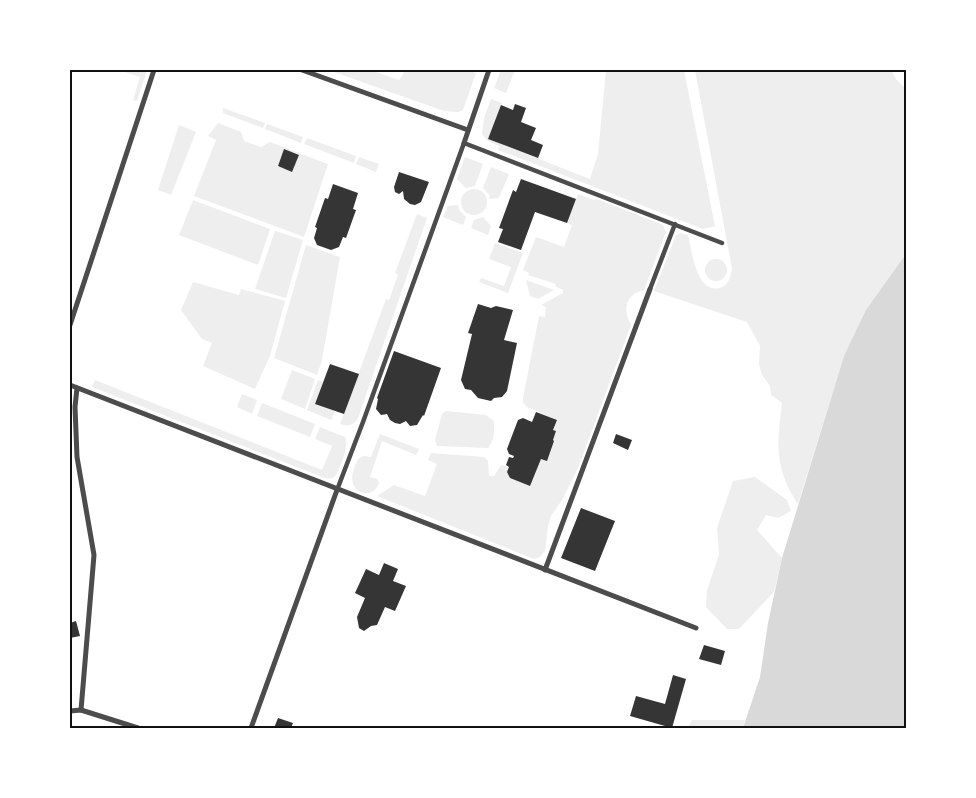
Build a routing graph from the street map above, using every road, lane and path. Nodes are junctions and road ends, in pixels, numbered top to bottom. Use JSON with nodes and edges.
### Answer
{"nodes":[{"id":1,"x":154,"y":70,"type":"edge"},
{"id":2,"x":302,"y":70,"type":"edge"},
{"id":3,"x":489,"y":70,"type":"edge"},
{"id":4,"x":468,"y":130,"type":"junction"},
{"id":5,"x":464,"y":144,"type":"junction"},
{"id":6,"x":675,"y":224,"type":"junction"},
{"id":7,"x":722,"y":242,"type":"dead end"},
{"id":8,"x":650,"y":289,"type":"joint"},
{"id":9,"x":70,"y":325,"type":"edge"},
{"id":10,"x":70,"y":385,"type":"edge"},
{"id":11,"x":77,"y":388,"type":"junction"},
{"id":12,"x":337,"y":490,"type":"junction"},
{"id":13,"x":545,"y":570,"type":"junction"},
{"id":14,"x":696,"y":628,"type":"dead end"},
{"id":15,"x":82,"y":710,"type":"junction"},
{"id":16,"x":70,"y":711,"type":"edge"},
{"id":17,"x":138,"y":728,"type":"edge"},
{"id":18,"x":251,"y":728,"type":"edge"}],
"edges":[{"from":1,"to":9,"type":"street"},
{"from":2,"to":4,"type":"street"},
{"from":3,"to":4,"type":"street"},
{"from":4,"to":5,"type":"street"},
{"from":5,"to":6,"type":"street"},
{"from":5,"to":12,"type":"street"},
{"from":6,"to":7,"type":"street"},
{"from":6,"to":8,"type":"street"},
{"from":8,"to":13,"type":"street"},
{"from":10,"to":11,"type":"street"},
{"from":11,"to":12,"type":"street"},
{"from":11,"to":15,"type":"street"},
{"from":12,"to":13,"type":"street"},
{"from":12,"to":18,"type":"street"},
{"from":13,"to":14,"type":"street"},
{"from":15,"to":16,"type":"street"},
{"from":15,"to":17,"type":"street"}]}
